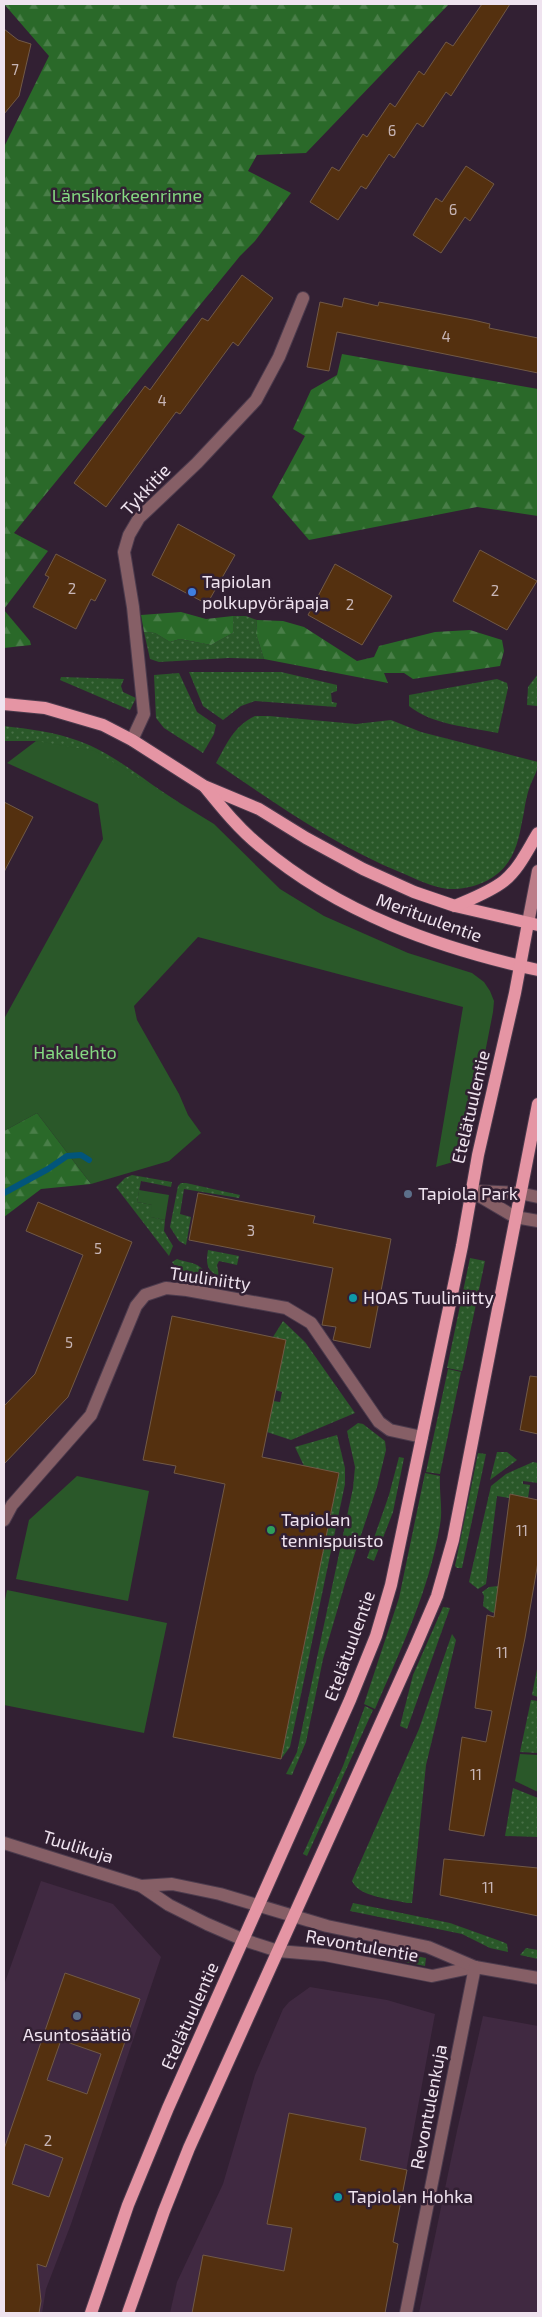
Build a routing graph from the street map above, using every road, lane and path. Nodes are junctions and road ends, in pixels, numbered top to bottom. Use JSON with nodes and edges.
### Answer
{"nodes":[{"id":1,"x":302,"y":298,"type":"dead end"},
{"id":2,"x":4,"y":704,"type":"edge"},
{"id":3,"x":132,"y":740,"type":"junction"},
{"id":4,"x":204,"y":786,"type":"junction"},
{"id":5,"x":538,"y":833,"type":"edge"},
{"id":6,"x":538,"y":871,"type":"edge"},
{"id":7,"x":455,"y":906,"type":"junction"},
{"id":8,"x":533,"y":924,"type":"edge"},
{"id":9,"x":520,"y":966,"type":"junction"},
{"id":10,"x":538,"y":970,"type":"edge"},
{"id":11,"x":538,"y":1104,"type":"edge"},
{"id":12,"x":471,"y":1191,"type":"junction"},
{"id":13,"x":520,"y":1193,"type":"junction"},
{"id":14,"x":538,"y":1197,"type":"edge"},
{"id":15,"x":516,"y":1217,"type":"junction"},
{"id":16,"x":538,"y":1221,"type":"edge"},
{"id":17,"x":422,"y":1437,"type":"junction"},
{"id":18,"x":4,"y":1520,"type":"edge"},
{"id":19,"x":4,"y":1843,"type":"edge"},
{"id":20,"x":142,"y":1886,"type":"junction"},
{"id":21,"x":260,"y":1904,"type":"junction"},
{"id":22,"x":295,"y":1916,"type":"junction"},
{"id":23,"x":244,"y":1940,"type":"junction"},
{"id":24,"x":278,"y":1951,"type":"junction"},
{"id":25,"x":475,"y":1967,"type":"junction"},
{"id":26,"x":538,"y":1978,"type":"edge"},
{"id":27,"x":91,"y":2313,"type":"edge"},
{"id":28,"x":128,"y":2313,"type":"edge"},
{"id":29,"x":406,"y":2313,"type":"edge"}],
"edges":[{"from":1,"to":3,"type":"street","name":"Tykkitie"},
{"from":2,"to":3,"type":"main road","name":"Merituulentie"},
{"from":3,"to":4,"type":"main road","name":"Merituulentie"},
{"from":4,"to":7,"type":"main road","name":"Merituulentie"},
{"from":4,"to":9,"type":"main road","name":"Merituulentie"},
{"from":5,"to":7,"type":"main road"},
{"from":6,"to":8,"type":"main road"},
{"from":7,"to":8,"type":"main road","name":"Merituulentie"},
{"from":8,"to":9,"type":"main road","name":"Etelätuulentie"},
{"from":9,"to":10,"type":"main road","name":"Merituulentie"},
{"from":9,"to":12,"type":"main road","name":"Etelätuulentie"},
{"from":11,"to":13,"type":"main road"},
{"from":12,"to":13,"type":"street"},
{"from":12,"to":15,"type":"street"},
{"from":12,"to":17,"type":"main road","name":"Etelätuulentie"},
{"from":13,"to":14,"type":"street"},
{"from":13,"to":15,"type":"main road"},
{"from":15,"to":16,"type":"street"},
{"from":15,"to":22,"type":"main road"},
{"from":17,"to":18,"type":"street","name":"Tuuliniitty"},
{"from":17,"to":21,"type":"main road","name":"Etelätuulentie"},
{"from":19,"to":20,"type":"street","name":"Tuulikuja"},
{"from":20,"to":21,"type":"street","name":"Tuulikuja"},
{"from":20,"to":23,"type":"street","name":"Tuulikuja"},
{"from":21,"to":22,"type":"street","name":"Revontulentie"},
{"from":21,"to":23,"type":"main road","name":"Etelätuulentie"},
{"from":22,"to":24,"type":"main road"},
{"from":22,"to":25,"type":"street","name":"Revontulentie"},
{"from":23,"to":24,"type":"street","name":"Revontulentie"},
{"from":23,"to":27,"type":"main road","name":"Etelätuulentie"},
{"from":24,"to":25,"type":"street","name":"Revontulentie"},
{"from":24,"to":28,"type":"main road"},
{"from":25,"to":26,"type":"street","name":"Revontulentie"},
{"from":25,"to":29,"type":"street","name":"Revontulenkuja"}]}
